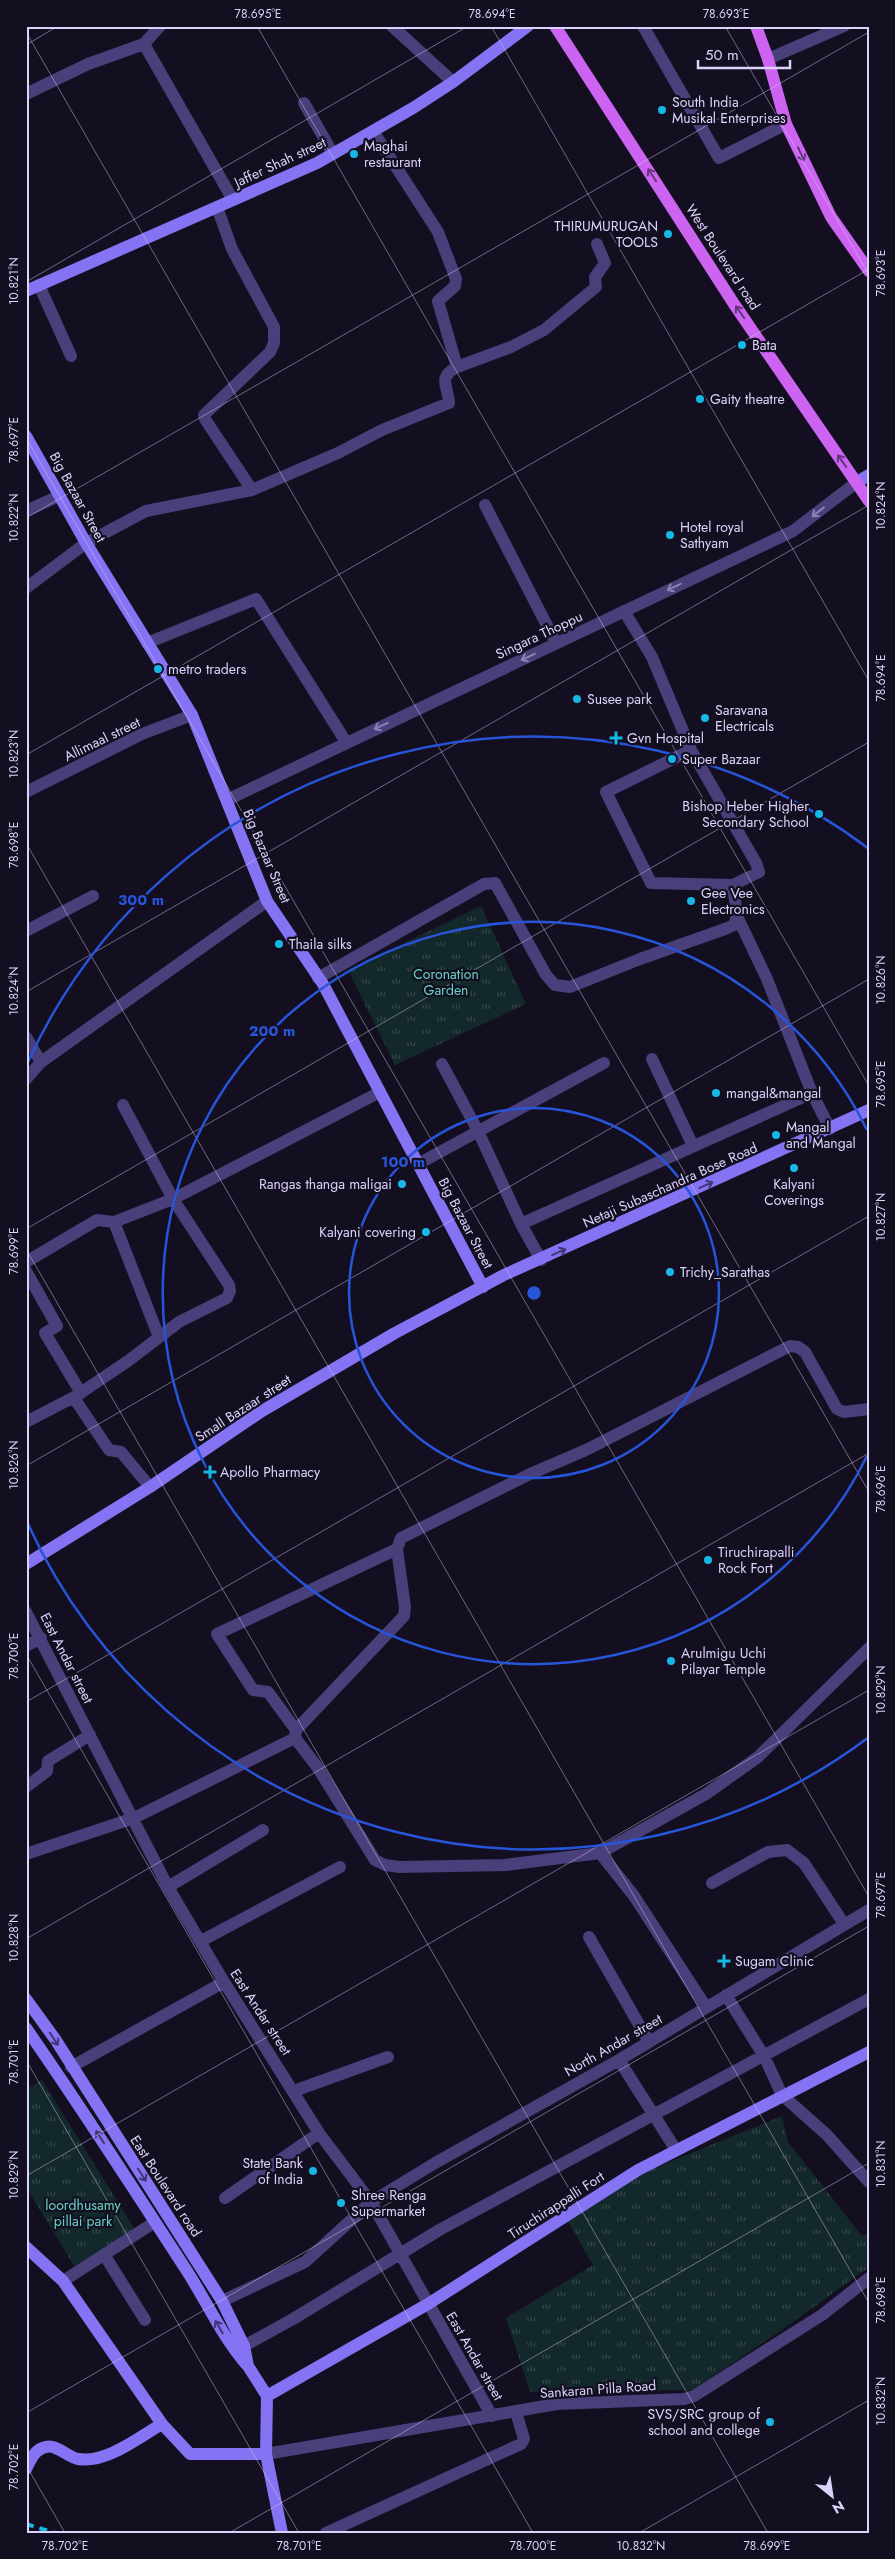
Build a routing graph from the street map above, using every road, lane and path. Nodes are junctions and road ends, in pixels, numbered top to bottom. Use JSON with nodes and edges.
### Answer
{"nodes":[{"id":1,"x":160,"y":26,"type":"edge"},
{"id":2,"x":392,"y":26,"type":"edge"},
{"id":3,"x":528,"y":26,"type":"edge"},
{"id":4,"x":555,"y":26,"type":"edge"},
{"id":5,"x":643,"y":26,"type":"edge"},
{"id":6,"x":756,"y":26,"type":"edge"},
{"id":7,"x":844,"y":26,"type":"edge"},
{"id":8,"x":144,"y":44,"type":"junction"},
{"id":9,"x":768,"y":59,"type":"junction"},
{"id":10,"x":453,"y":82,"type":"junction"},
{"id":11,"x":26,"y":94,"type":"edge"},
{"id":12,"x":304,"y":103,"type":"dead end"},
{"id":13,"x":786,"y":124,"type":"junction"},
{"id":14,"x":373,"y":131,"type":"junction"},
{"id":15,"x":333,"y":154,"type":"junction"},
{"id":16,"x":234,"y":200,"type":"junction"},
{"id":17,"x":217,"y":207,"type":"junction"},
{"id":18,"x":597,"y":244,"type":"dead end"},
{"id":19,"x":869,"y":271,"type":"edge"},
{"id":20,"x":39,"y":285,"type":"junction"},
{"id":21,"x":26,"y":291,"type":"edge"},
{"id":22,"x":71,"y":356,"type":"dead end"},
{"id":23,"x":457,"y":367,"type":"junction"},
{"id":24,"x":26,"y":436,"type":"edge"},
{"id":25,"x":869,"y":476,"type":"edge"},
{"id":26,"x":856,"y":482,"type":"junction"},
{"id":27,"x":252,"y":490,"type":"junction"},
{"id":28,"x":59,"y":496,"type":"junction"},
{"id":29,"x":869,"y":501,"type":"edge"},
{"id":30,"x":485,"y":505,"type":"dead end"},
{"id":31,"x":26,"y":511,"type":"edge"},
{"id":32,"x":86,"y":544,"type":"junction"},
{"id":33,"x":26,"y":588,"type":"edge"},
{"id":34,"x":624,"y":611,"type":"junction"},
{"id":35,"x":147,"y":643,"type":"junction"},
{"id":36,"x":556,"y":643,"type":"junction"},
{"id":37,"x":192,"y":715,"type":"junction"},
{"id":38,"x":346,"y":742,"type":"junction"},
{"id":39,"x":691,"y":750,"type":"junction"},
{"id":40,"x":26,"y":792,"type":"edge"},
{"id":41,"x":227,"y":800,"type":"junction"},
{"id":42,"x":734,"y":885,"type":"junction"},
{"id":43,"x":93,"y":896,"type":"dead end"},
{"id":44,"x":267,"y":901,"type":"junction"},
{"id":45,"x":737,"y":916,"type":"junction"},
{"id":46,"x":26,"y":931,"type":"edge"},
{"id":47,"x":318,"y":978,"type":"junction"},
{"id":48,"x":26,"y":1037,"type":"edge"},
{"id":49,"x":652,"y":1059,"type":"dead end"},
{"id":50,"x":40,"y":1062,"type":"junction"},
{"id":51,"x":604,"y":1062,"type":"dead end"},
{"id":52,"x":442,"y":1064,"type":"dead end"},
{"id":53,"x":26,"y":1079,"type":"edge"},
{"id":54,"x":380,"y":1092,"type":"junction"},
{"id":55,"x":812,"y":1093,"type":"junction"},
{"id":56,"x":123,"y":1105,"type":"dead end"},
{"id":57,"x":869,"y":1110,"type":"edge"},
{"id":58,"x":830,"y":1128,"type":"junction"},
{"id":59,"x":478,"y":1131,"type":"junction"},
{"id":60,"x":693,"y":1146,"type":"junction"},
{"id":61,"x":418,"y":1164,"type":"junction"},
{"id":62,"x":173,"y":1199,"type":"junction"},
{"id":63,"x":114,"y":1222,"type":"junction"},
{"id":64,"x":521,"y":1224,"type":"junction"},
{"id":65,"x":540,"y":1260,"type":"junction"},
{"id":66,"x":26,"y":1262,"type":"edge"},
{"id":67,"x":26,"y":1271,"type":"edge"},
{"id":68,"x":483,"y":1287,"type":"junction"},
{"id":69,"x":160,"y":1337,"type":"junction"},
{"id":70,"x":77,"y":1396,"type":"junction"},
{"id":71,"x":869,"y":1409,"type":"edge"},
{"id":72,"x":26,"y":1422,"type":"edge"},
{"id":73,"x":150,"y":1487,"type":"junction"},
{"id":74,"x":397,"y":1549,"type":"junction"},
{"id":75,"x":26,"y":1564,"type":"edge"},
{"id":76,"x":26,"y":1612,"type":"edge"},
{"id":77,"x":41,"y":1638,"type":"junction"},
{"id":78,"x":26,"y":1646,"type":"edge"},
{"id":79,"x":869,"y":1648,"type":"edge"},
{"id":80,"x":295,"y":1734,"type":"junction"},
{"id":81,"x":90,"y":1735,"type":"junction"},
{"id":82,"x":26,"y":1788,"type":"edge"},
{"id":83,"x":134,"y":1818,"type":"junction"},
{"id":84,"x":263,"y":1830,"type":"dead end"},
{"id":85,"x":600,"y":1853,"type":"junction"},
{"id":86,"x":26,"y":1854,"type":"edge"},
{"id":87,"x":340,"y":1867,"type":"dead end"},
{"id":88,"x":712,"y":1883,"type":"dead end"},
{"id":89,"x":168,"y":1887,"type":"junction"},
{"id":90,"x":869,"y":1910,"type":"edge"},
{"id":91,"x":844,"y":1924,"type":"junction"},
{"id":92,"x":588,"y":1937,"type":"dead end"},
{"id":93,"x":201,"y":1941,"type":"junction"},
{"id":94,"x":224,"y":1982,"type":"junction"},
{"id":95,"x":726,"y":1995,"type":"junction"},
{"id":96,"x":26,"y":1999,"type":"edge"},
{"id":97,"x":869,"y":1999,"type":"edge"},
{"id":98,"x":706,"y":2007,"type":"junction"},
{"id":99,"x":26,"y":2028,"type":"edge"},
{"id":100,"x":649,"y":2042,"type":"junction"},
{"id":101,"x":869,"y":2052,"type":"edge"},
{"id":102,"x":764,"y":2056,"type":"junction"},
{"id":103,"x":388,"y":2057,"type":"dead end"},
{"id":104,"x":619,"y":2060,"type":"junction"},
{"id":105,"x":71,"y":2066,"type":"junction"},
{"id":106,"x":294,"y":2091,"type":"junction"},
{"id":107,"x":782,"y":2095,"type":"junction"},
{"id":108,"x":653,"y":2113,"type":"junction"},
{"id":109,"x":319,"y":2133,"type":"junction"},
{"id":110,"x":676,"y":2150,"type":"junction"},
{"id":111,"x":869,"y":2182,"type":"edge"},
{"id":112,"x":225,"y":2198,"type":"dead end"},
{"id":113,"x":371,"y":2202,"type":"junction"},
{"id":114,"x":155,"y":2222,"type":"junction"},
{"id":115,"x":26,"y":2247,"type":"edge"},
{"id":116,"x":401,"y":2253,"type":"junction"},
{"id":117,"x":105,"y":2256,"type":"junction"},
{"id":118,"x":869,"y":2278,"type":"edge"},
{"id":119,"x":62,"y":2282,"type":"junction"},
{"id":120,"x":222,"y":2301,"type":"junction"},
{"id":121,"x":428,"y":2304,"type":"junction"},
{"id":122,"x":146,"y":2320,"type":"dead end"},
{"id":123,"x":244,"y":2346,"type":"junction"},
{"id":124,"x":248,"y":2366,"type":"junction"},
{"id":125,"x":267,"y":2396,"type":"junction"},
{"id":126,"x":516,"y":2412,"type":"junction"},
{"id":127,"x":492,"y":2416,"type":"junction"},
{"id":128,"x":162,"y":2424,"type":"junction"},
{"id":129,"x":266,"y":2454,"type":"junction"},
{"id":130,"x":26,"y":2468,"type":"edge"},
{"id":131,"x":282,"y":2533,"type":"edge"},
{"id":132,"x":326,"y":2533,"type":"edge"}],
"edges":[{"from":1,"to":8,"type":"street"},
{"from":2,"to":10,"type":"street"},
{"from":3,"to":10,"type":"street","name":"Jaffer Shah street"},
{"from":26,"to":4,"type":"main road","name":"West Boulevard road","one_way":true},
{"from":5,"to":13,"type":"street"},
{"from":6,"to":9,"type":"main road"},
{"from":7,"to":9,"type":"street"},
{"from":8,"to":11,"type":"street"},
{"from":8,"to":16,"type":"street"},
{"from":9,"to":13,"type":"main road"},
{"from":10,"to":14,"type":"street","name":"Jaffer Shah street"},
{"from":12,"to":15,"type":"street"},
{"from":13,"to":19,"type":"main road","one_way":true},
{"from":14,"to":15,"type":"street","name":"Jaffer Shah street"},
{"from":14,"to":23,"type":"street"},
{"from":15,"to":16,"type":"street","name":"Jaffer Shah street"},
{"from":16,"to":17,"type":"street","name":"Jaffer Shah street"},
{"from":17,"to":20,"type":"street","name":"Jaffer Shah street"},
{"from":17,"to":27,"type":"street"},
{"from":18,"to":23,"type":"street"},
{"from":20,"to":21,"type":"street","name":"Jaffer Shah street"},
{"from":20,"to":22,"type":"street"},
{"from":23,"to":27,"type":"street"},
{"from":24,"to":28,"type":"street","name":"Big Bazaar Street"},
{"from":25,"to":26,"type":"street"},
{"from":26,"to":29,"type":"main road","name":"West Boulevard road"},
{"from":26,"to":34,"type":"street","name":"Singara Thoppu","one_way":true},
{"from":27,"to":32,"type":"street"},
{"from":28,"to":31,"type":"street"},
{"from":28,"to":32,"type":"street","name":"Big Bazaar Street"},
{"from":30,"to":36,"type":"street"},
{"from":32,"to":33,"type":"street"},
{"from":32,"to":35,"type":"street","name":"Big Bazaar Street"},
{"from":34,"to":36,"type":"street","name":"Singara Thoppu"},
{"from":34,"to":39,"type":"street"},
{"from":35,"to":37,"type":"street","name":"Big Bazaar Street"},
{"from":35,"to":38,"type":"street"},
{"from":36,"to":38,"type":"street","name":"Singara Thoppu","one_way":true},
{"from":37,"to":40,"type":"street","name":"Allimaal street"},
{"from":37,"to":41,"type":"street","name":"Big Bazaar Street"},
{"from":38,"to":41,"type":"street","name":"Singara Thoppu"},
{"from":39,"to":42,"type":"street"},
{"from":39,"to":42,"type":"street"},
{"from":41,"to":44,"type":"street","name":"Big Bazaar Street"},
{"from":42,"to":45,"type":"street"},
{"from":43,"to":46,"type":"street"},
{"from":44,"to":47,"type":"street","name":"Big Bazaar Street"},
{"from":44,"to":50,"type":"street"},
{"from":45,"to":47,"type":"street"},
{"from":45,"to":55,"type":"street"},
{"from":47,"to":54,"type":"street","name":"Big Bazaar Street"},
{"from":48,"to":50,"type":"street"},
{"from":49,"to":60,"type":"street"},
{"from":50,"to":53,"type":"street"},
{"from":51,"to":59,"type":"street"},
{"from":52,"to":59,"type":"street"},
{"from":54,"to":61,"type":"street","name":"Big Bazaar Street"},
{"from":54,"to":62,"type":"street"},
{"from":55,"to":58,"type":"street"},
{"from":55,"to":60,"type":"street"},
{"from":56,"to":62,"type":"street"},
{"from":57,"to":58,"type":"street","name":"Netaji Subaschandra Bose Road"},
{"from":65,"to":58,"type":"street","name":"Netaji Subaschandra Bose Road","one_way":true},
{"from":59,"to":61,"type":"street"},
{"from":59,"to":64,"type":"street"},
{"from":60,"to":64,"type":"street"},
{"from":61,"to":68,"type":"street","name":"Big Bazaar Street"},
{"from":62,"to":63,"type":"street"},
{"from":62,"to":69,"type":"street"},
{"from":63,"to":66,"type":"street"},
{"from":63,"to":69,"type":"street"},
{"from":64,"to":65,"type":"street"},
{"from":65,"to":68,"type":"street","name":"Netaji Subaschandra Bose Road"},
{"from":67,"to":70,"type":"street"},
{"from":68,"to":73,"type":"street","name":"Small Bazaar street"},
{"from":69,"to":70,"type":"street"},
{"from":70,"to":72,"type":"street"},
{"from":70,"to":73,"type":"street"},
{"from":71,"to":74,"type":"street"},
{"from":73,"to":75,"type":"street","name":"Small Bazaar street"},
{"from":74,"to":80,"type":"street"},
{"from":74,"to":80,"type":"street"},
{"from":76,"to":77,"type":"street","name":"East Andar street"},
{"from":77,"to":78,"type":"street"},
{"from":77,"to":81,"type":"street","name":"East Andar street"},
{"from":79,"to":85,"type":"street"},
{"from":80,"to":83,"type":"street"},
{"from":80,"to":85,"type":"street"},
{"from":81,"to":82,"type":"street"},
{"from":81,"to":83,"type":"street","name":"East Andar street"},
{"from":83,"to":86,"type":"street"},
{"from":83,"to":89,"type":"street","name":"East Andar street"},
{"from":84,"to":89,"type":"street"},
{"from":85,"to":98,"type":"street"},
{"from":87,"to":93,"type":"street"},
{"from":88,"to":91,"type":"street"},
{"from":89,"to":93,"type":"street","name":"East Andar street"},
{"from":90,"to":91,"type":"street","name":"North Andar street"},
{"from":91,"to":95,"type":"street","name":"North Andar street"},
{"from":92,"to":100,"type":"street"},
{"from":93,"to":94,"type":"street","name":"East Andar street"},
{"from":94,"to":105,"type":"street"},
{"from":94,"to":106,"type":"street","name":"East Andar street"},
{"from":95,"to":98,"type":"street","name":"North Andar street"},
{"from":95,"to":102,"type":"street"},
{"from":96,"to":105,"type":"street","name":"East Boulevard road","one_way":true},
{"from":97,"to":102,"type":"street"},
{"from":98,"to":100,"type":"street","name":"North Andar street"},
{"from":114,"to":99,"type":"street","one_way":true},
{"from":100,"to":104,"type":"street","name":"North Andar street"},
{"from":101,"to":107,"type":"street","name":"Tiruchirappalli Fort"},
{"from":102,"to":107,"type":"street"},
{"from":102,"to":108,"type":"street"},
{"from":103,"to":106,"type":"street"},
{"from":104,"to":108,"type":"street"},
{"from":104,"to":113,"type":"street","name":"North Andar street"},
{"from":105,"to":120,"type":"street","name":"East Boulevard road","one_way":true},
{"from":106,"to":109,"type":"street","name":"East Andar street"},
{"from":107,"to":110,"type":"street","name":"Tiruchirappalli Fort"},
{"from":107,"to":111,"type":"street"},
{"from":108,"to":110,"type":"street"},
{"from":108,"to":116,"type":"street"},
{"from":109,"to":112,"type":"street"},
{"from":109,"to":113,"type":"street","name":"East Andar street"},
{"from":110,"to":121,"type":"street","name":"Tiruchirappalli Fort"},
{"from":113,"to":116,"type":"street","name":"East Andar street"},
{"from":113,"to":120,"type":"street","name":"North Andar street"},
{"from":114,"to":117,"type":"street"},
{"from":124,"to":114,"type":"street","one_way":true},
{"from":115,"to":119,"type":"street"},
{"from":116,"to":121,"type":"street","name":"East Andar street"},
{"from":116,"to":123,"type":"street"},
{"from":117,"to":119,"type":"street"},
{"from":117,"to":122,"type":"street"},
{"from":118,"to":126,"type":"street","name":"Sankaran Pilla Road"},
{"from":119,"to":128,"type":"street"},
{"from":120,"to":123,"type":"street","name":"East Boulevard road"},
{"from":121,"to":125,"type":"street","name":"Tiruchirappalli Fort"},
{"from":121,"to":127,"type":"street","name":"East Andar street"},
{"from":123,"to":124,"type":"street","name":"East Boulevard road"},
{"from":124,"to":125,"type":"street","name":"East Boulevard road"},
{"from":125,"to":129,"type":"street"},
{"from":126,"to":127,"type":"street","name":"Sankaran Pilla Road"},
{"from":126,"to":132,"type":"street"},
{"from":127,"to":129,"type":"street","name":"Sankaran Pilla Road"},
{"from":128,"to":129,"type":"street"},
{"from":128,"to":130,"type":"street"},
{"from":129,"to":131,"type":"street"}]}
